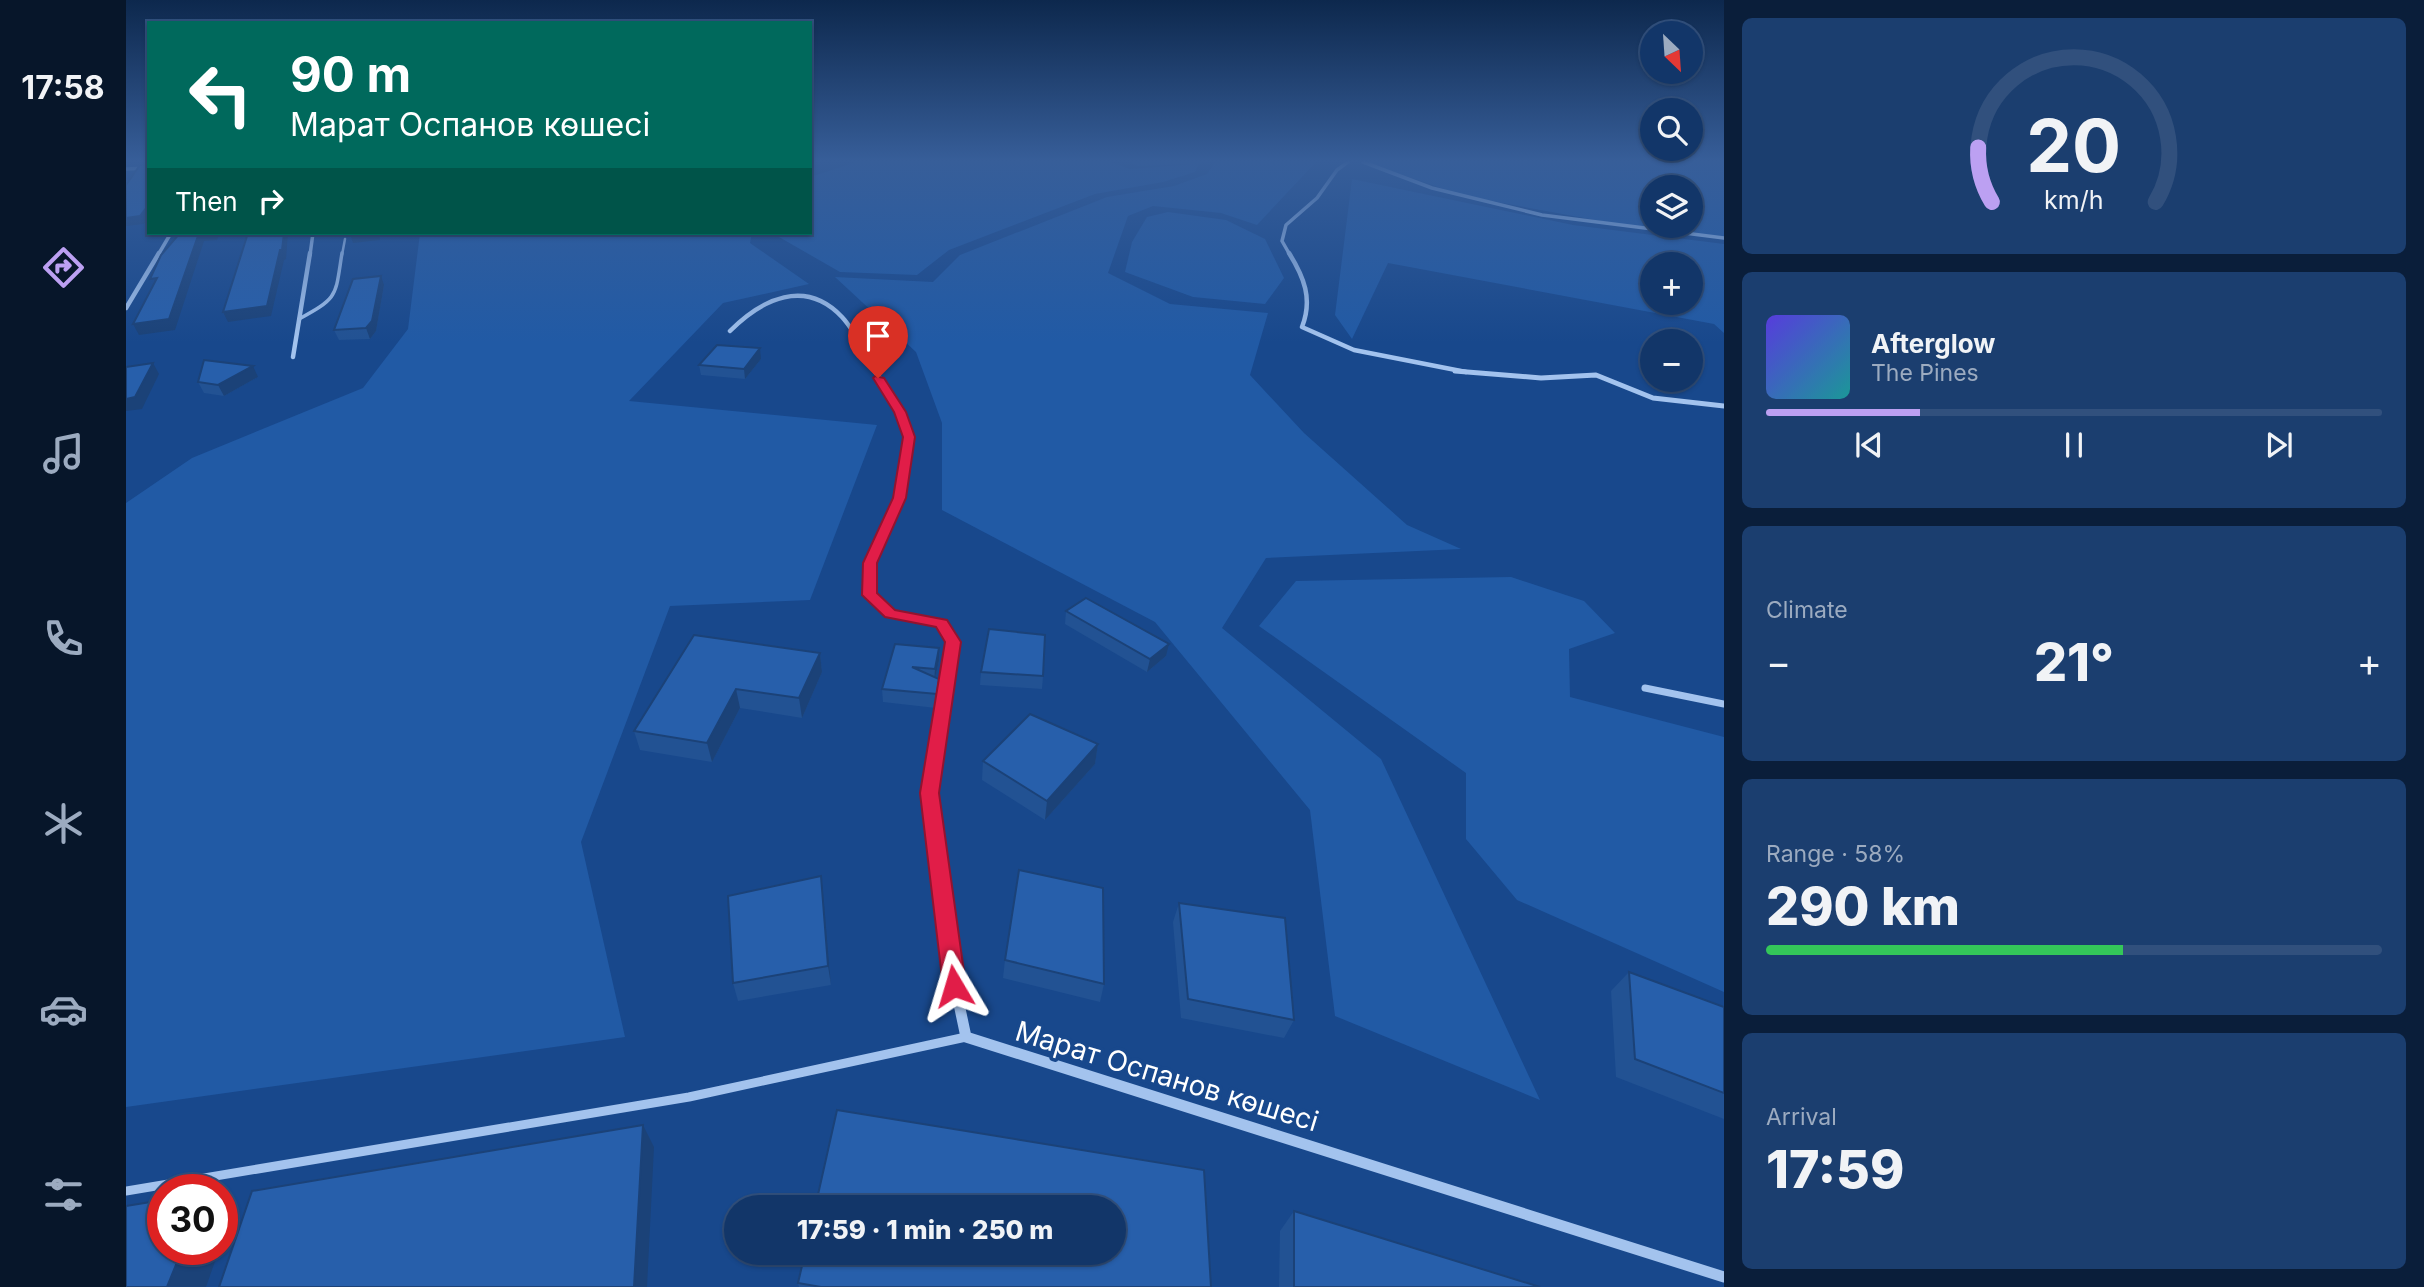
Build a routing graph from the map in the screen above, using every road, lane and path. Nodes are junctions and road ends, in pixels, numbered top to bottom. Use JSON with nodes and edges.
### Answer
{"nodes":[{"id":1,"x":1289,"y":222,"type":"edge"},
{"id":2,"x":1598,"y":222,"type":"edge"},
{"id":3,"x":170,"y":235,"type":"edge"},
{"id":4,"x":313,"y":235,"type":"edge"},
{"id":5,"x":1724,"y":238,"type":"edge"},
{"id":6,"x":345,"y":239,"type":"dead end"},
{"id":7,"x":126,"y":308,"type":"edge"},
{"id":8,"x":299,"y":319,"type":"junction"},
{"id":9,"x":730,"y":331,"type":"dead end"},
{"id":10,"x":293,"y":357,"type":"dead end"},
{"id":11,"x":1724,"y":406,"type":"edge"},
{"id":12,"x":1645,"y":688,"type":"dead end"},
{"id":13,"x":1724,"y":704,"type":"edge"},
{"id":14,"x":966,"y":1037,"type":"junction"},
{"id":15,"x":126,"y":1191,"type":"edge"},
{"id":16,"x":1724,"y":1277,"type":"edge"}],
"edges":[{"from":1,"to":11,"type":"street"},
{"from":2,"to":5,"type":"street"},
{"from":3,"to":7,"type":"street"},
{"from":4,"to":8,"type":"street"},
{"from":6,"to":8,"type":"lane"},
{"from":8,"to":10,"type":"street"},
{"from":9,"to":14,"type":"street"},
{"from":12,"to":13,"type":"street"},
{"from":14,"to":15,"type":"lane"},
{"from":14,"to":16,"type":"street","name":"Марат Оспанов көшесі"}]}
